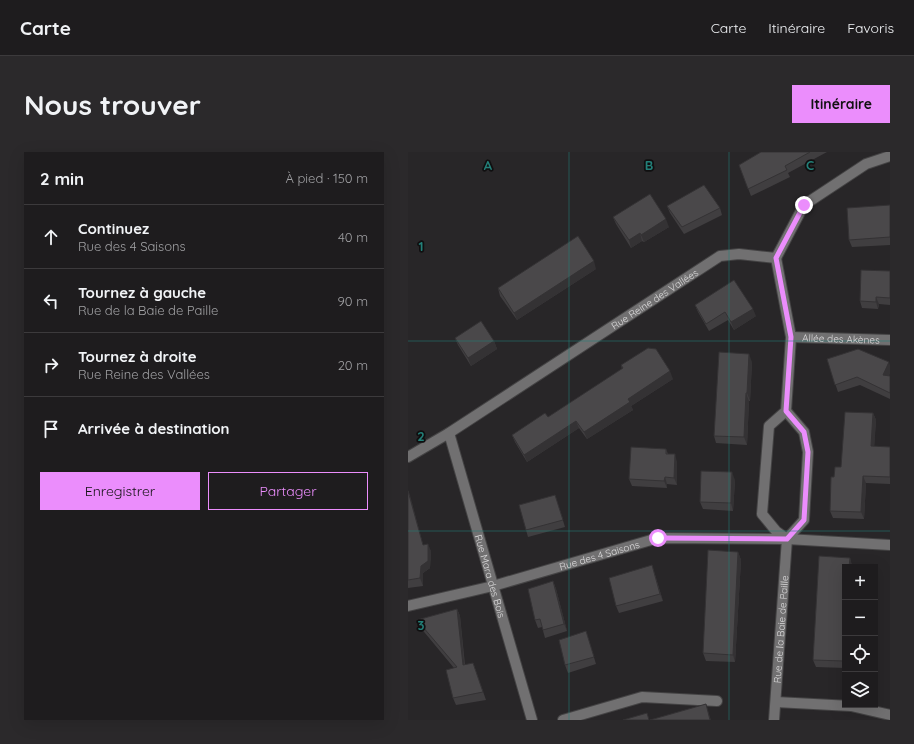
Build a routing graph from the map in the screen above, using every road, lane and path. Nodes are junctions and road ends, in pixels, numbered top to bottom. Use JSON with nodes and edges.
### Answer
{"nodes":[{"id":1,"x":890,"y":156,"type":"edge"},
{"id":2,"x":776,"y":258,"type":"junction"},
{"id":3,"x":791,"y":337,"type":"junction"},
{"id":4,"x":890,"y":340,"type":"edge"},
{"id":5,"x":786,"y":411,"type":"junction"},
{"id":6,"x":449,"y":433,"type":"junction"},
{"id":7,"x":408,"y":457,"type":"edge"},
{"id":8,"x":787,"y":539,"type":"junction"},
{"id":9,"x":890,"y":545,"type":"edge"},
{"id":10,"x":493,"y":586,"type":"junction"},
{"id":11,"x":408,"y":606,"type":"edge"},
{"id":12,"x":717,"y":701,"type":"dead end"},
{"id":13,"x":776,"y":702,"type":"junction"},
{"id":14,"x":890,"y":715,"type":"edge"},
{"id":15,"x":532,"y":720,"type":"edge"},
{"id":16,"x":563,"y":720,"type":"edge"},
{"id":17,"x":774,"y":720,"type":"edge"}],
"edges":[{"from":1,"to":2,"type":"street"},
{"from":2,"to":3,"type":"street"},
{"from":2,"to":6,"type":"street","name":"Rue Reine des Vallées"},
{"from":3,"to":4,"type":"street","name":"Allée des Akènes"},
{"from":3,"to":5,"type":"street"},
{"from":5,"to":8,"type":"street"},
{"from":5,"to":8,"type":"street"},
{"from":6,"to":7,"type":"street","name":"Rue Reine des Vallées"},
{"from":6,"to":10,"type":"street","name":"Rue Mara des Bois"},
{"from":8,"to":9,"type":"street","name":"Rue des 4 Saisons"},
{"from":8,"to":10,"type":"street","name":"Rue des 4 Saisons"},
{"from":8,"to":13,"type":"street","name":"Rue de la Baie de Paille"},
{"from":10,"to":11,"type":"street","name":"Rue des 4 Saisons"},
{"from":10,"to":15,"type":"street","name":"Rue Mara des Bois"},
{"from":12,"to":16,"type":"street"},
{"from":13,"to":14,"type":"street"},
{"from":13,"to":17,"type":"street","name":"Rue de la Baie de Paille"}]}
